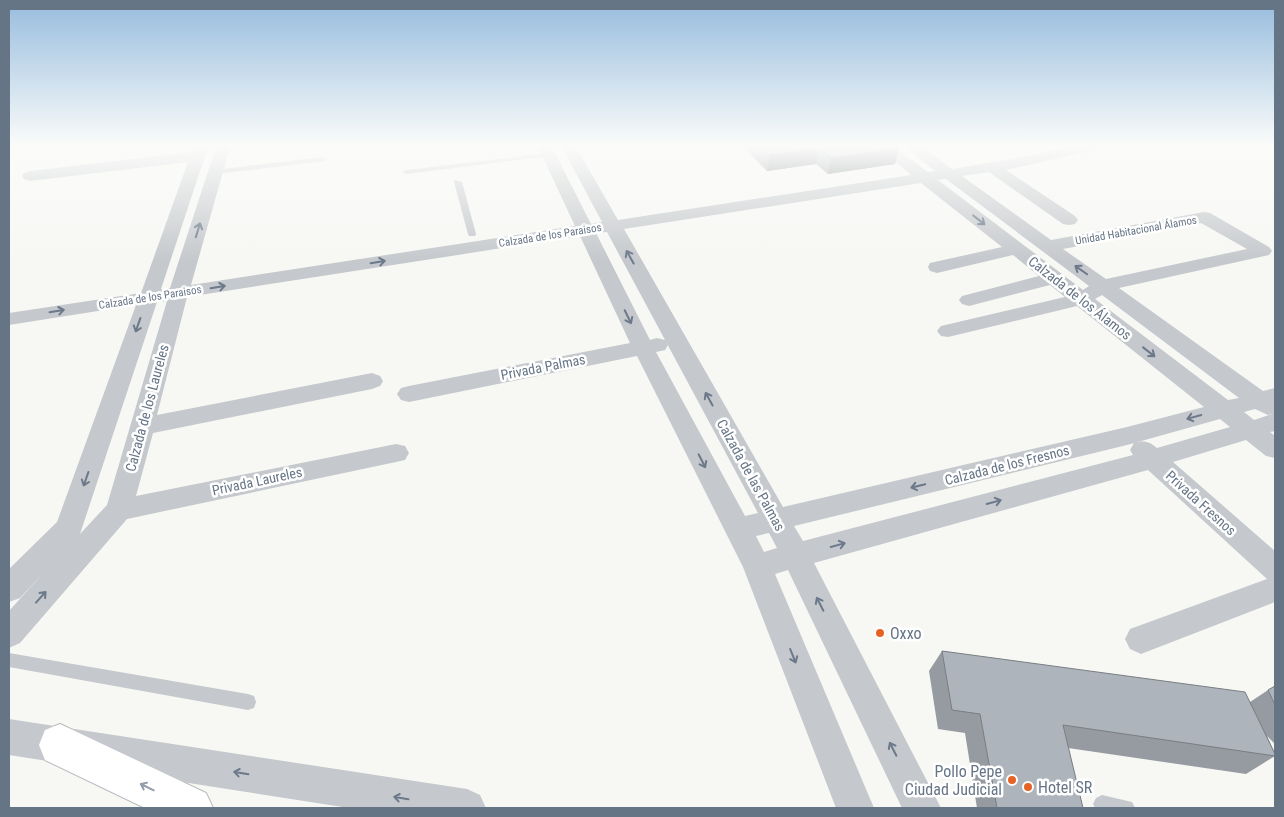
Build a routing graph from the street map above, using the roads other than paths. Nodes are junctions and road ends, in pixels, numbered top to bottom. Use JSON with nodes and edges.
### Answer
{"nodes":[{"id":1,"x":187,"y":185,"type":"edge"},
{"id":2,"x":196,"y":185,"type":"edge"},
{"id":3,"x":211,"y":185,"type":"edge"},
{"id":4,"x":459,"y":185,"type":"edge"},
{"id":5,"x":568,"y":185,"type":"edge"},
{"id":6,"x":583,"y":185,"type":"edge"},
{"id":7,"x":843,"y":185,"type":"edge"},
{"id":8,"x":945,"y":185,"type":"edge"},
{"id":9,"x":952,"y":185,"type":"edge"},
{"id":10,"x":1018,"y":185,"type":"edge"},
{"id":11,"x":186,"y":189,"type":"junction"},
{"id":12,"x":610,"y":220,"type":"junction"},
{"id":13,"x":1069,"y":220,"type":"dead end"},
{"id":14,"x":583,"y":224,"type":"junction"},
{"id":15,"x":472,"y":234,"type":"junction"},
{"id":16,"x":1048,"y":246,"type":"junction"},
{"id":17,"x":1017,"y":250,"type":"junction"},
{"id":18,"x":937,"y":267,"type":"dead end"},
{"id":19,"x":1054,"y":278,"type":"junction"},
{"id":20,"x":182,"y":284,"type":"junction"},
{"id":21,"x":1103,"y":286,"type":"junction"},
{"id":22,"x":150,"y":289,"type":"junction"},
{"id":23,"x":38,"y":298,"type":"dead end"},
{"id":24,"x":1081,"y":299,"type":"junction"},
{"id":25,"x":969,"y":300,"type":"dead end"},
{"id":26,"x":9,"y":319,"type":"edge"},
{"id":27,"x":948,"y":331,"type":"dead end"},
{"id":28,"x":676,"y":341,"type":"junction"},
{"id":29,"x":644,"y":347,"type":"junction"},
{"id":30,"x":372,"y":381,"type":"dead end"},
{"id":31,"x":409,"y":394,"type":"dead end"},
{"id":32,"x":1270,"y":403,"type":"edge"},
{"id":33,"x":1224,"y":409,"type":"junction"},
{"id":34,"x":1275,"y":422,"type":"edge"},
{"id":35,"x":142,"y":426,"type":"junction"},
{"id":36,"x":1250,"y":429,"type":"junction"},
{"id":37,"x":1127,"y":436,"type":"junction"},
{"id":38,"x":1275,"y":449,"type":"edge"},
{"id":39,"x":396,"y":453,"type":"dead end"},
{"id":40,"x":1152,"y":459,"type":"junction"},
{"id":41,"x":119,"y":510,"type":"junction"},
{"id":42,"x":776,"y":520,"type":"junction"},
{"id":43,"x":737,"y":530,"type":"junction"},
{"id":44,"x":796,"y":556,"type":"junction"},
{"id":45,"x":757,"y":566,"type":"junction"},
{"id":46,"x":1275,"y":569,"type":"edge"},
{"id":47,"x":1275,"y":589,"type":"edge"},
{"id":48,"x":9,"y":590,"type":"edge"},
{"id":49,"x":9,"y":633,"type":"edge"},
{"id":50,"x":1141,"y":639,"type":"dead end"},
{"id":51,"x":9,"y":660,"type":"edge"},
{"id":52,"x":248,"y":702,"type":"dead end"},
{"id":53,"x":9,"y":737,"type":"edge"},
{"id":54,"x":60,"y":745,"type":"junction"},
{"id":55,"x":1102,"y":804,"type":"dead end"},
{"id":56,"x":190,"y":808,"type":"edge"},
{"id":57,"x":467,"y":808,"type":"edge"},
{"id":58,"x":855,"y":808,"type":"edge"},
{"id":59,"x":922,"y":808,"type":"edge"},
{"id":60,"x":1126,"y":808,"type":"edge"}],
"edges":[{"from":1,"to":11,"type":"street"},
{"from":2,"to":11,"type":"street"},
{"from":20,"to":3,"type":"street","name":"Calzada de los Laureles","one_way":true},
{"from":4,"to":15,"type":"lane"},
{"from":5,"to":14,"type":"street"},
{"from":6,"to":12,"type":"street","name":"Calzada de las Palmas"},
{"from":7,"to":12,"type":"street","name":"Calzada de los Paraisos"},
{"from":8,"to":17,"type":"street","name":"Calzada de los Álamos","one_way":true},
{"from":9,"to":16,"type":"street","name":"Calzada de los Álamos"},
{"from":10,"to":13,"type":"street"},
{"from":11,"to":22,"type":"street"},
{"from":12,"to":14,"type":"street","name":"Calzada de los Paraisos"},
{"from":28,"to":12,"type":"street","name":"Calzada de las Palmas","one_way":true},
{"from":14,"to":15,"type":"street","name":"Calzada de los Paraisos"},
{"from":20,"to":14,"type":"street","name":"Calzada de los Paraisos","one_way":true},
{"from":14,"to":29,"type":"street","one_way":true},
{"from":15,"to":20,"type":"street","name":"Calzada de los Paraisos"},
{"from":21,"to":16,"type":"street","name":"Calzada de los Álamos","one_way":true},
{"from":16,"to":21,"type":"street","name":"Unidad Habitacional Álamos"},
{"from":17,"to":18,"type":"street"},
{"from":17,"to":19,"type":"street","name":"Calzada de los Álamos"},
{"from":19,"to":24,"type":"street","name":"Calzada de los Álamos"},
{"from":19,"to":25,"type":"street"},
{"from":20,"to":22,"type":"street","name":"Calzada de los Paraisos"},
{"from":20,"to":35,"type":"street","name":"Calzada de los Laureles"},
{"from":21,"to":24,"type":"street"},
{"from":21,"to":32,"type":"street","name":"Calzada de los Álamos"},
{"from":22,"to":23,"type":"street","name":"Calzada de los Paraisos"},
{"from":26,"to":22,"type":"street","name":"Calzada de los Paraisos","one_way":true},
{"from":22,"to":48,"type":"street","one_way":true},
{"from":24,"to":27,"type":"street"},
{"from":24,"to":33,"type":"street","name":"Calzada de los Álamos","one_way":true},
{"from":28,"to":29,"type":"street","name":"Privada Palmas"},
{"from":42,"to":28,"type":"street","name":"Calzada de las Palmas","one_way":true},
{"from":29,"to":31,"type":"street","name":"Privada Palmas"},
{"from":29,"to":43,"type":"street","one_way":true},
{"from":30,"to":35,"type":"street"},
{"from":32,"to":33,"type":"street","name":"Calzada de los Fresnos"},
{"from":33,"to":36,"type":"street","name":"Calzada de los Álamos"},
{"from":33,"to":37,"type":"street","name":"Calzada de los Fresnos","one_way":true},
{"from":34,"to":36,"type":"street"},
{"from":35,"to":41,"type":"street","name":"Calzada de los Laureles"},
{"from":36,"to":38,"type":"street","name":"Calzada de los Álamos"},
{"from":36,"to":40,"type":"street"},
{"from":37,"to":40,"type":"street","name":"Privada Fresnos"},
{"from":37,"to":42,"type":"street","name":"Calzada de los Fresnos","one_way":true},
{"from":39,"to":41,"type":"street","name":"Privada Laureles"},
{"from":44,"to":40,"type":"street","one_way":true},
{"from":40,"to":46,"type":"street","name":"Privada Fresnos"},
{"from":49,"to":41,"type":"street","name":"Calzada de los Laureles","one_way":true},
{"from":42,"to":43,"type":"street","name":"Calzada de los Fresnos"},
{"from":42,"to":44,"type":"street","name":"Calzada de las Palmas"},
{"from":43,"to":45,"type":"street"},
{"from":44,"to":45,"type":"street"},
{"from":59,"to":44,"type":"street","name":"Calzada de las Palmas","one_way":true},
{"from":45,"to":58,"type":"street","one_way":true},
{"from":47,"to":50,"type":"street"},
{"from":51,"to":52,"type":"lane"},
{"from":53,"to":54,"type":"street"},
{"from":56,"to":54,"type":"highway","one_way":true},
{"from":57,"to":54,"type":"street","one_way":true},
{"from":55,"to":60,"type":"lane"}]}
